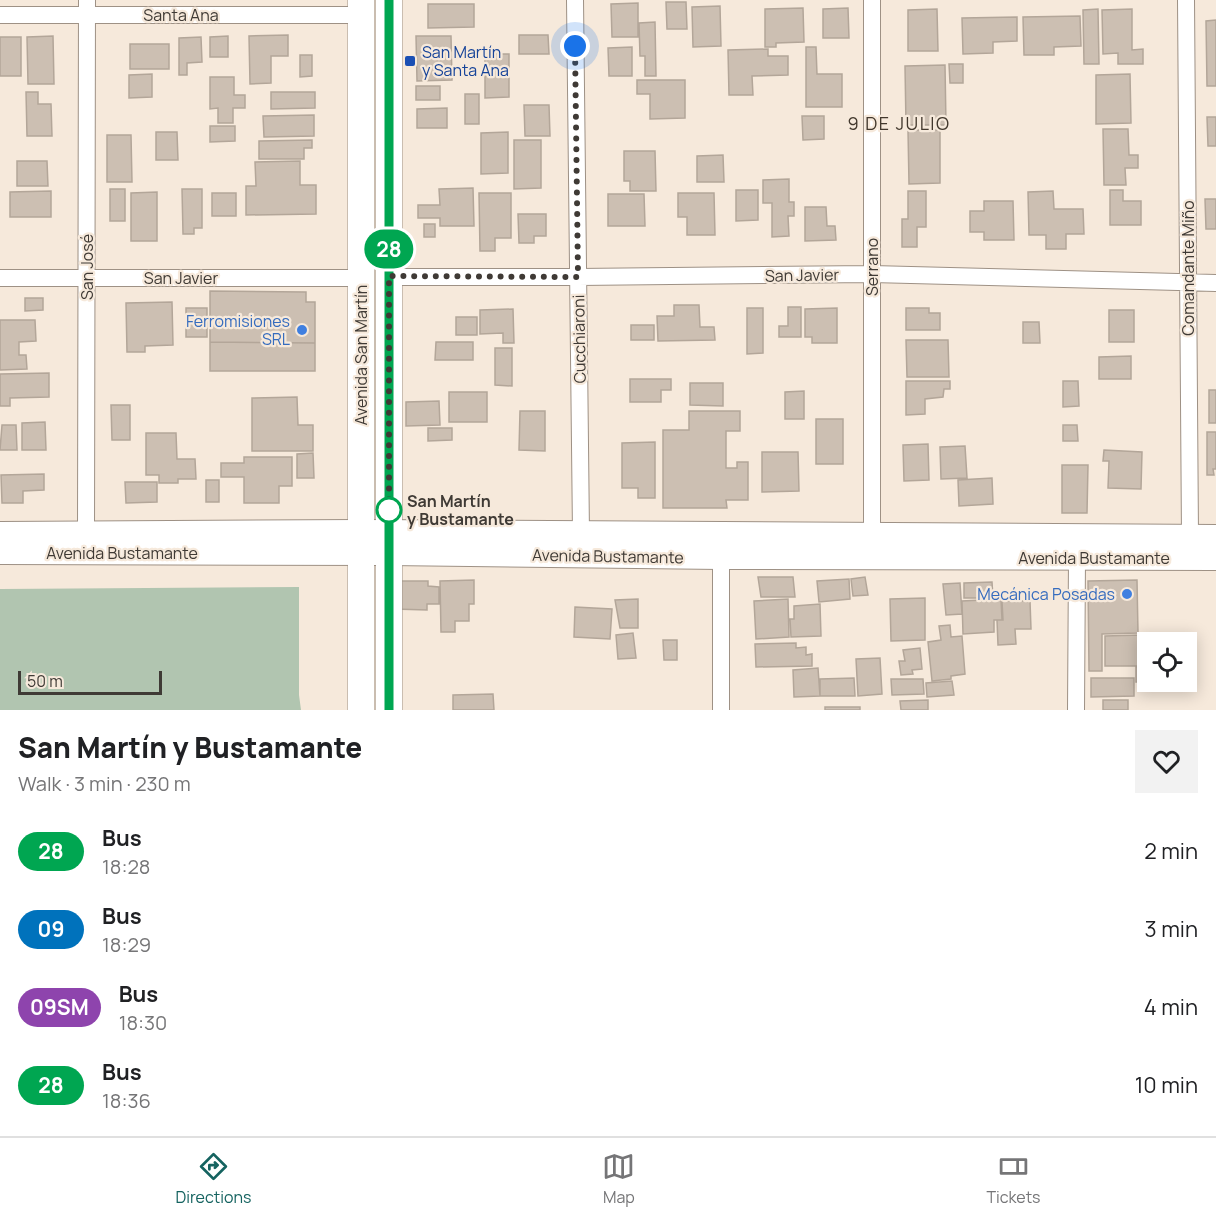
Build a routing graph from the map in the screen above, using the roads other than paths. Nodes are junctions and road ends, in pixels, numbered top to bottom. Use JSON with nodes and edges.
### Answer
{"nodes":[{"id":1,"x":389,"y":0,"type":"edge"},
{"id":2,"x":575,"y":0,"type":"edge"},
{"id":3,"x":872,"y":0,"type":"edge"},
{"id":4,"x":1186,"y":0,"type":"edge"},
{"id":5,"x":87,"y":7,"type":"edge"},
{"id":6,"x":361,"y":7,"type":"edge"},
{"id":7,"x":0,"y":15,"type":"edge"},
{"id":8,"x":872,"y":274,"type":"junction"},
{"id":9,"x":389,"y":276,"type":"junction"},
{"id":10,"x":578,"y":277,"type":"junction"},
{"id":11,"x":0,"y":278,"type":"edge"},
{"id":12,"x":87,"y":278,"type":"junction"},
{"id":13,"x":361,"y":278,"type":"junction"},
{"id":14,"x":1189,"y":283,"type":"junction"},
{"id":15,"x":1216,"y":283,"type":"edge"},
{"id":16,"x":0,"y":534,"type":"edge"},
{"id":17,"x":86,"y":534,"type":"junction"},
{"id":18,"x":581,"y":534,"type":"junction"},
{"id":19,"x":872,"y":535,"type":"junction"},
{"id":20,"x":1191,"y":536,"type":"junction"},
{"id":21,"x":1216,"y":537,"type":"edge"},
{"id":22,"x":361,"y":543,"type":"junction"},
{"id":23,"x":389,"y":543,"type":"junction"},
{"id":24,"x":0,"y":552,"type":"edge"},
{"id":25,"x":721,"y":557,"type":"junction"},
{"id":26,"x":1077,"y":558,"type":"junction"},
{"id":27,"x":1216,"y":558,"type":"edge"},
{"id":28,"x":362,"y":710,"type":"edge"},
{"id":29,"x":389,"y":710,"type":"edge"},
{"id":30,"x":721,"y":710,"type":"edge"},
{"id":31,"x":1076,"y":710,"type":"edge"}],
"edges":[{"from":1,"to":9,"type":"main road","name":"Avenida San Martín"},
{"from":2,"to":10,"type":"street","name":"Cucchiaroni"},
{"from":3,"to":8,"type":"street","name":"Serrano"},
{"from":4,"to":14,"type":"street","name":"Comandante Miño"},
{"from":5,"to":6,"type":"street","name":"Santa Ana"},
{"from":5,"to":7,"type":"street","name":"Santa Ana"},
{"from":5,"to":12,"type":"street","name":"San José"},
{"from":6,"to":13,"type":"main road","name":"Avenida San Martín"},
{"from":8,"to":10,"type":"street","name":"San Javier"},
{"from":8,"to":14,"type":"street","name":"San Javier"},
{"from":8,"to":19,"type":"street","name":"Serrano"},
{"from":9,"to":10,"type":"street","name":"San Javier"},
{"from":9,"to":23,"type":"main road","name":"Avenida San Martín"},
{"from":10,"to":18,"type":"street","name":"Cucchiaroni"},
{"from":11,"to":12,"type":"street","name":"San Javier"},
{"from":12,"to":13,"type":"street","name":"San Javier"},
{"from":12,"to":17,"type":"street","name":"San José"},
{"from":13,"to":22,"type":"main road","name":"Avenida San Martín"},
{"from":14,"to":15,"type":"street","name":"San Javier"},
{"from":14,"to":20,"type":"street","name":"Comandante Miño"},
{"from":16,"to":17,"type":"main road","name":"Avenida Bustamante"},
{"from":17,"to":22,"type":"main road","name":"Avenida Bustamante"},
{"from":18,"to":19,"type":"main road","name":"Avenida Bustamante"},
{"from":18,"to":23,"type":"main road","name":"Avenida Bustamante"},
{"from":19,"to":20,"type":"main road","name":"Avenida Bustamante"},
{"from":20,"to":21,"type":"main road","name":"Avenida Bustamante"},
{"from":22,"to":23,"type":"main road","name":"Avenida Bustamante"},
{"from":22,"to":24,"type":"main road","name":"Avenida Bustamante"},
{"from":22,"to":28,"type":"main road","name":"Avenida San Martín"},
{"from":23,"to":25,"type":"main road","name":"Avenida Bustamante"},
{"from":23,"to":29,"type":"main road","name":"Avenida San Martín"},
{"from":25,"to":26,"type":"main road","name":"Avenida Bustamante"},
{"from":25,"to":30,"type":"street"},
{"from":26,"to":27,"type":"main road","name":"Avenida Bustamante"},
{"from":26,"to":31,"type":"street"}]}
